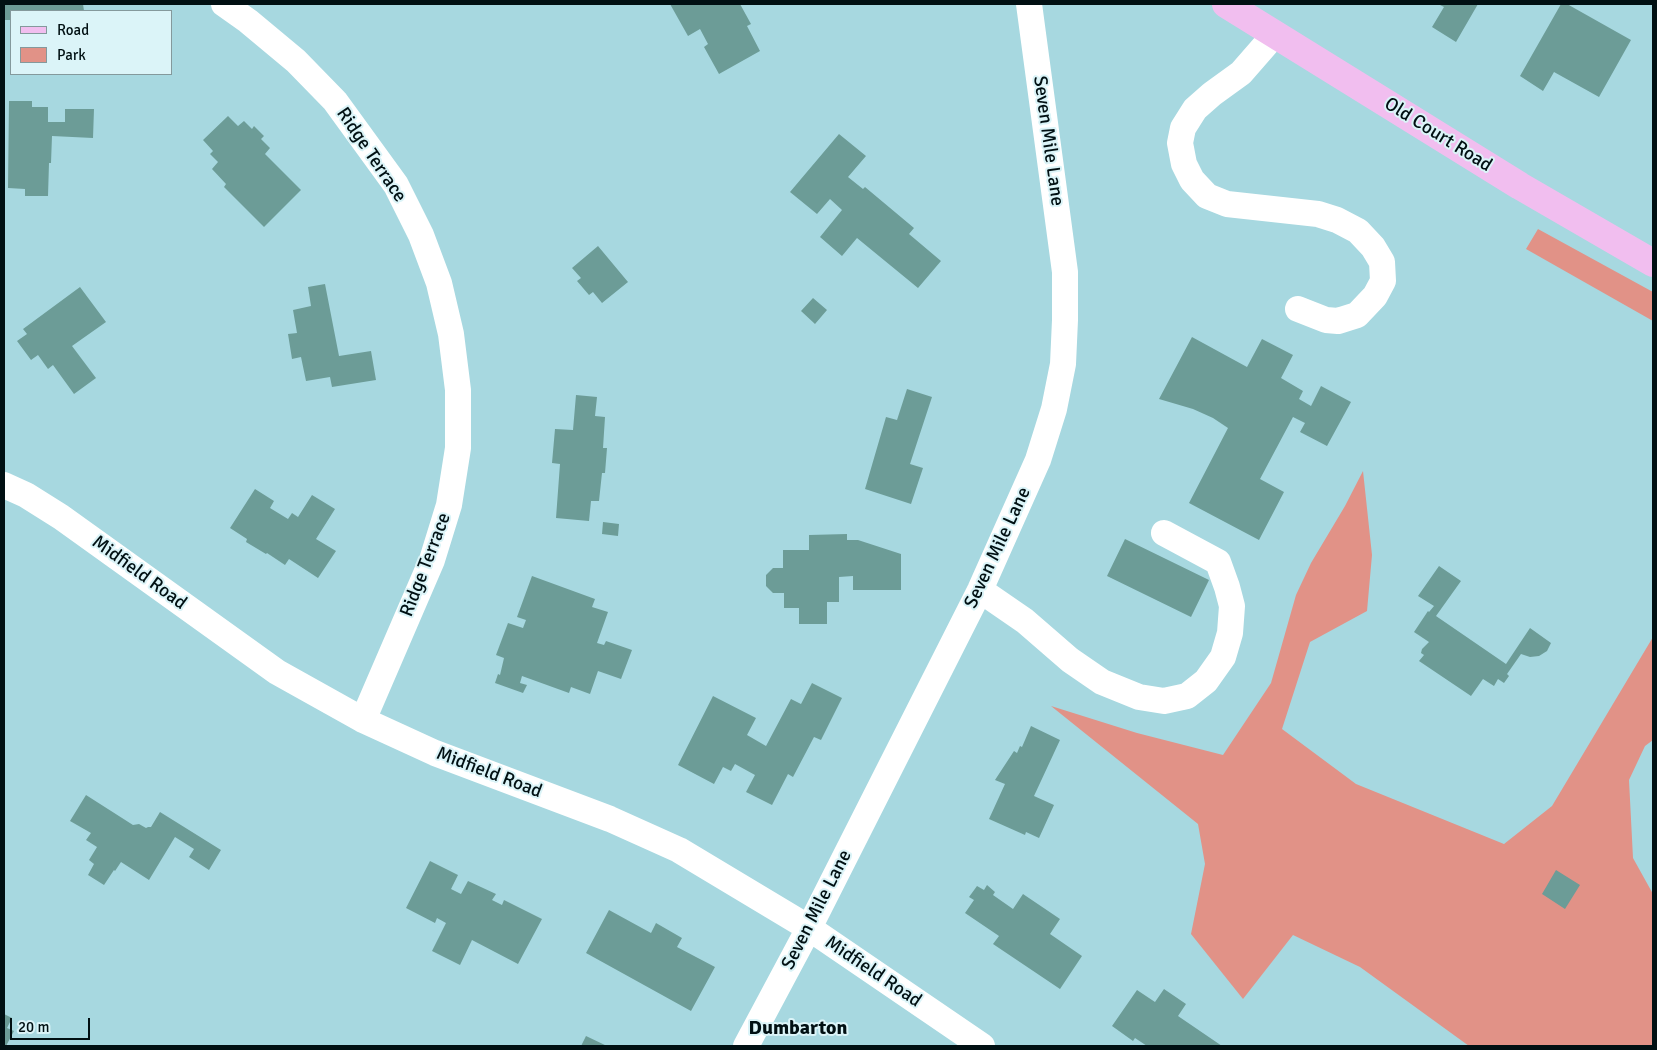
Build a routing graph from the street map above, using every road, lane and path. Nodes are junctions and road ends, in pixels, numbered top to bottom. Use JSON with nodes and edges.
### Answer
{"nodes":[{"id":1,"x":224,"y":4,"type":"edge"},
{"id":2,"x":1029,"y":4,"type":"edge"},
{"id":3,"x":1226,"y":4,"type":"edge"},
{"id":4,"x":1275,"y":34,"type":"junction"},
{"id":5,"x":1653,"y":263,"type":"edge"},
{"id":6,"x":1298,"y":309,"type":"dead end"},
{"id":7,"x":4,"y":485,"type":"edge"},
{"id":8,"x":1164,"y":533,"type":"dead end"},
{"id":9,"x":980,"y":590,"type":"junction"},
{"id":10,"x":363,"y":720,"type":"junction"},
{"id":11,"x":808,"y":928,"type":"junction"},
{"id":12,"x":746,"y":1046,"type":"edge"},
{"id":13,"x":982,"y":1046,"type":"edge"}],
"edges":[{"from":1,"to":10,"type":"street","name":"Ridge Terrace"},
{"from":2,"to":9,"type":"street","name":"Seven Mile Lane"},
{"from":3,"to":4,"type":"main road","name":"Old Court Road"},
{"from":4,"to":5,"type":"main road","name":"Old Court Road"},
{"from":4,"to":6,"type":"street"},
{"from":7,"to":10,"type":"street","name":"Midfield Road"},
{"from":8,"to":9,"type":"street"},
{"from":9,"to":11,"type":"street","name":"Seven Mile Lane"},
{"from":10,"to":11,"type":"street","name":"Midfield Road"},
{"from":11,"to":12,"type":"street","name":"Seven Mile Lane"},
{"from":11,"to":13,"type":"street","name":"Midfield Road"}]}
